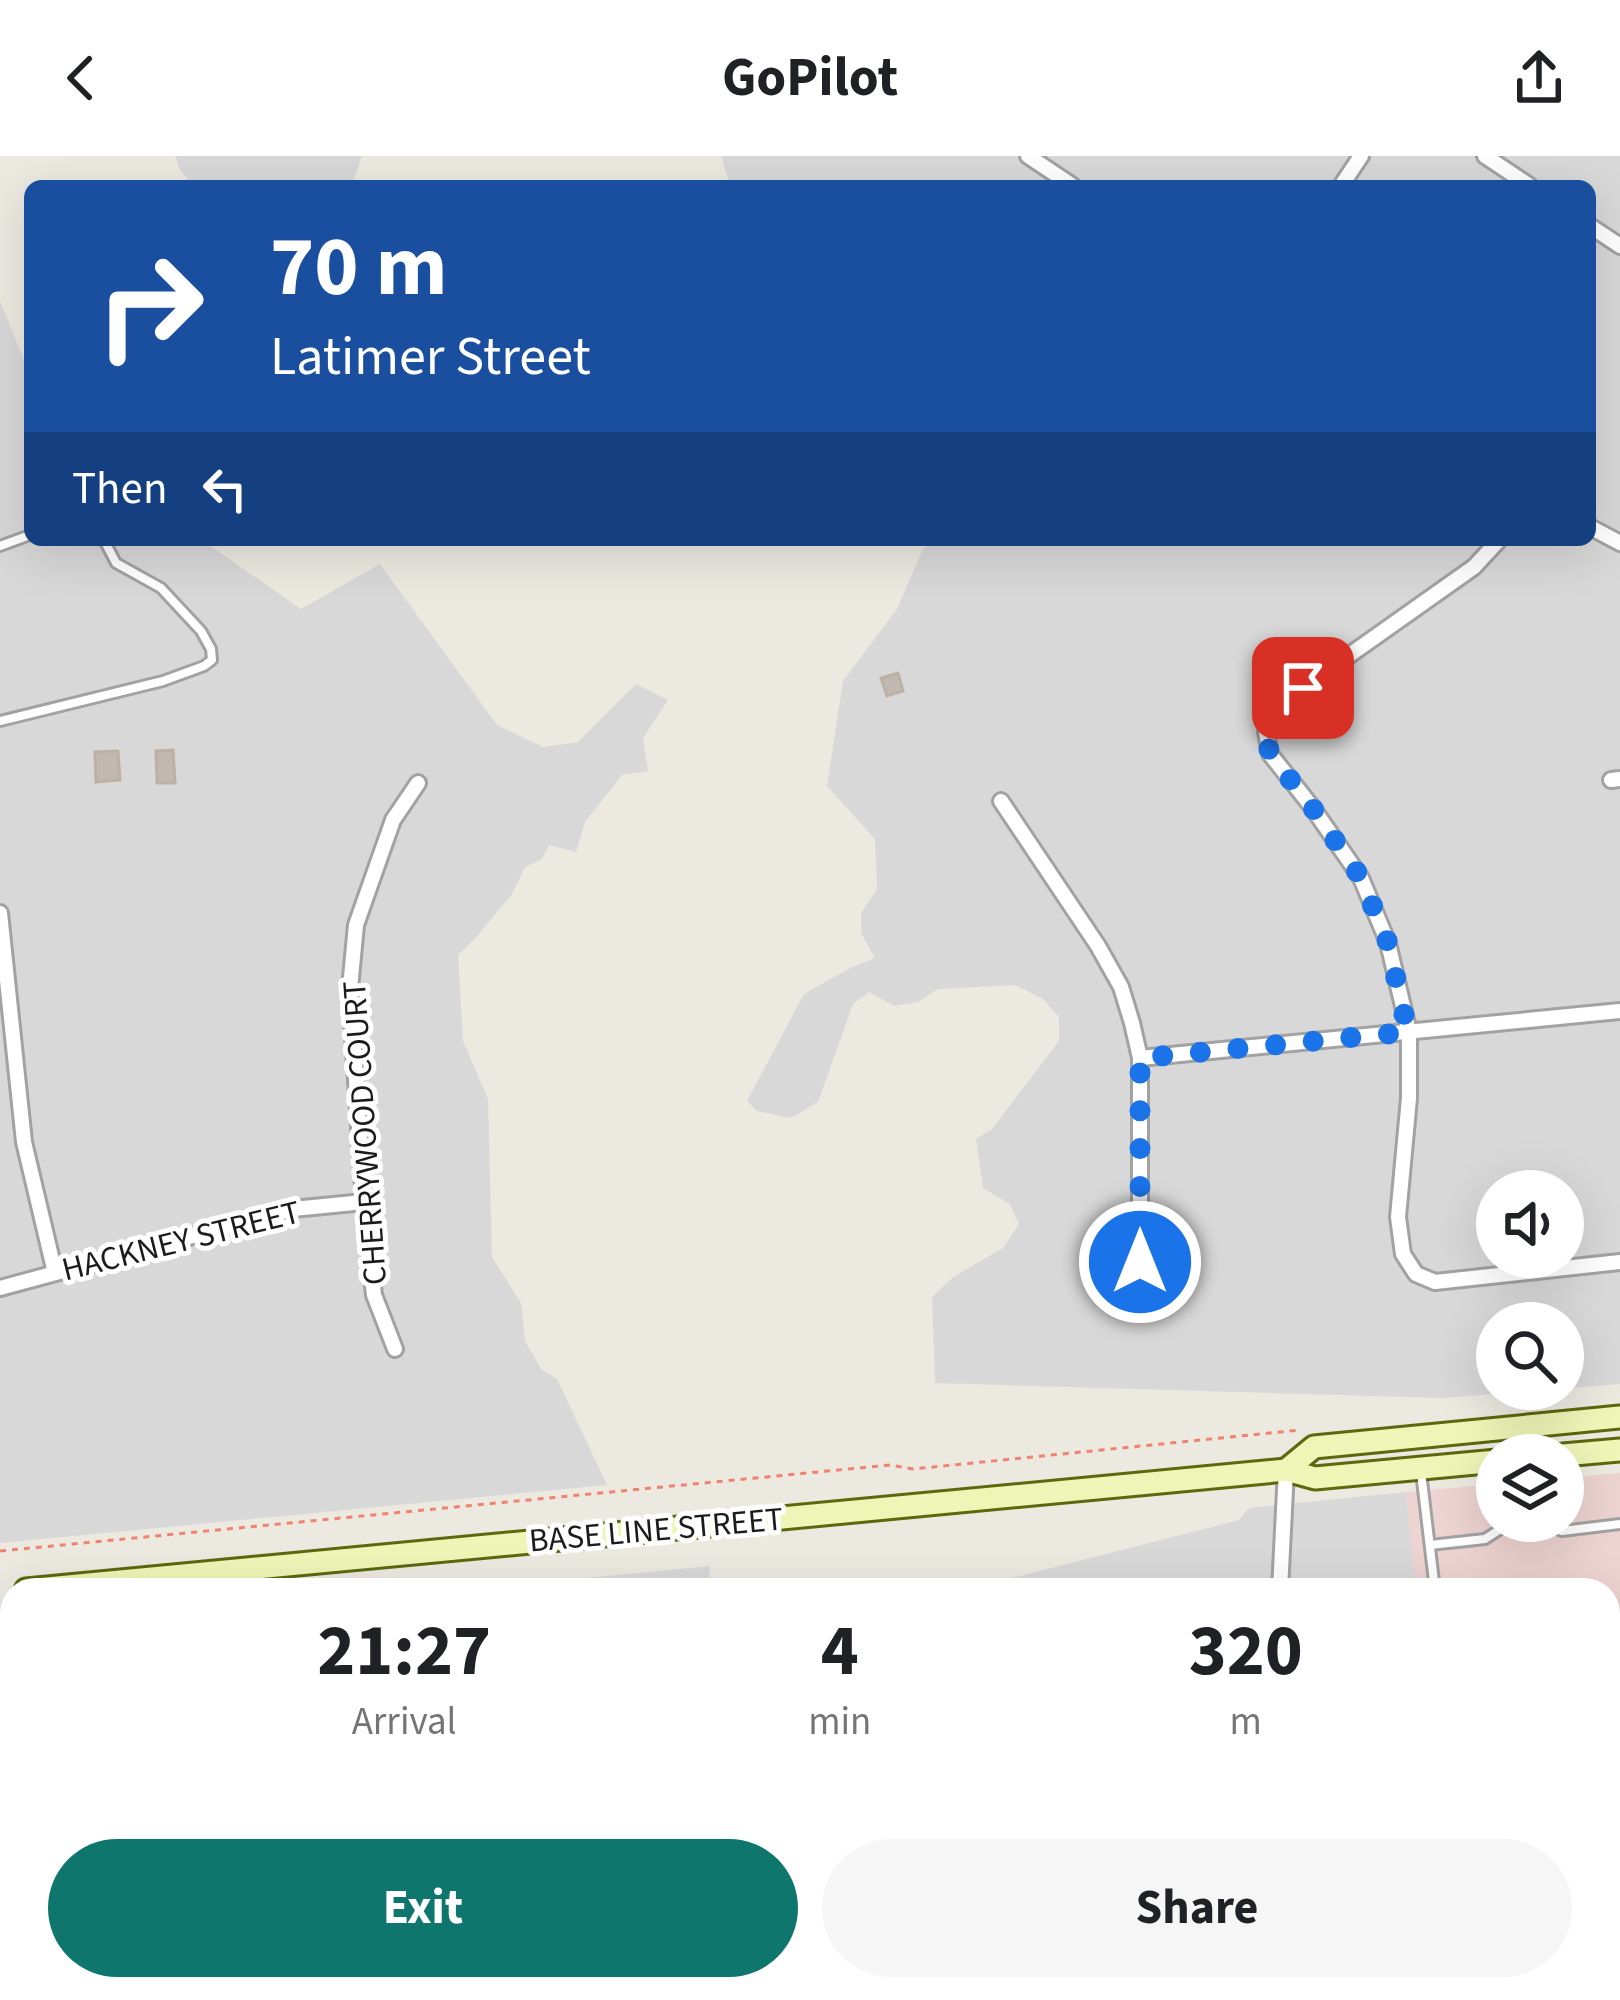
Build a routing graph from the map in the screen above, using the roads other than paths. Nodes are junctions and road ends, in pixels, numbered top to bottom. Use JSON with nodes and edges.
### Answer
{"nodes":[{"id":1,"x":1028,"y":156,"type":"edge"},
{"id":2,"x":1485,"y":156,"type":"edge"},
{"id":3,"x":1064,"y":180,"type":"edge"},
{"id":4,"x":1522,"y":180,"type":"edge"},
{"id":5,"x":107,"y":546,"type":"edge"},
{"id":6,"x":1493,"y":546,"type":"edge"},
{"id":7,"x":0,"y":721,"type":"edge"},
{"id":8,"x":418,"y":783,"type":"dead end"},
{"id":9,"x":1001,"y":801,"type":"dead end"},
{"id":10,"x":0,"y":913,"type":"edge"},
{"id":11,"x":1620,"y":1011,"type":"edge"},
{"id":12,"x":1408,"y":1032,"type":"junction"},
{"id":13,"x":1140,"y":1058,"type":"junction"},
{"id":14,"x":364,"y":1202,"type":"junction"},
{"id":15,"x":1140,"y":1262,"type":"dead end"},
{"id":16,"x":1620,"y":1262,"type":"edge"},
{"id":17,"x":56,"y":1274,"type":"junction"},
{"id":18,"x":0,"y":1288,"type":"edge"},
{"id":19,"x":395,"y":1349,"type":"dead end"},
{"id":20,"x":1620,"y":1417,"type":"edge"},
{"id":21,"x":1620,"y":1450,"type":"edge"},
{"id":22,"x":1584,"y":1453,"type":"edge"},
{"id":23,"x":1476,"y":1463,"type":"edge"},
{"id":24,"x":1421,"y":1468,"type":"junction"},
{"id":25,"x":1286,"y":1470,"type":"junction"},
{"id":26,"x":1620,"y":1524,"type":"edge"},
{"id":27,"x":1584,"y":1528,"type":"edge"},
{"id":28,"x":1476,"y":1540,"type":"edge"},
{"id":29,"x":1430,"y":1546,"type":"junction"},
{"id":30,"x":152,"y":1578,"type":"edge"},
{"id":31,"x":1281,"y":1578,"type":"edge"},
{"id":32,"x":1434,"y":1578,"type":"edge"}],
"edges":[{"from":1,"to":3,"type":"street"},
{"from":2,"to":4,"type":"street"},
{"from":5,"to":7,"type":"lane"},
{"from":6,"to":12,"type":"street"},
{"from":8,"to":14,"type":"street","name":"CHERRYWOOD COURT"},
{"from":9,"to":13,"type":"street"},
{"from":10,"to":17,"type":"street"},
{"from":11,"to":12,"type":"street"},
{"from":12,"to":13,"type":"street"},
{"from":12,"to":16,"type":"street"},
{"from":13,"to":15,"type":"street"},
{"from":14,"to":17,"type":"street","name":"HACKNEY STREET"},
{"from":14,"to":19,"type":"street","name":"CHERRYWOOD COURT"},
{"from":17,"to":18,"type":"street","name":"HACKNEY STREET"},
{"from":20,"to":25,"type":"main road","name":"BASE LINE STREET"},
{"from":21,"to":22,"type":"main road"},
{"from":23,"to":24,"type":"main road","name":"BASE LINE STREET"},
{"from":24,"to":25,"type":"main road","name":"BASE LINE STREET"},
{"from":24,"to":29,"type":"lane"},
{"from":25,"to":30,"type":"main road","name":"BASE LINE STREET"},
{"from":25,"to":31,"type":"street"},
{"from":26,"to":27,"type":"lane"},
{"from":28,"to":29,"type":"lane"},
{"from":29,"to":32,"type":"lane"}]}
